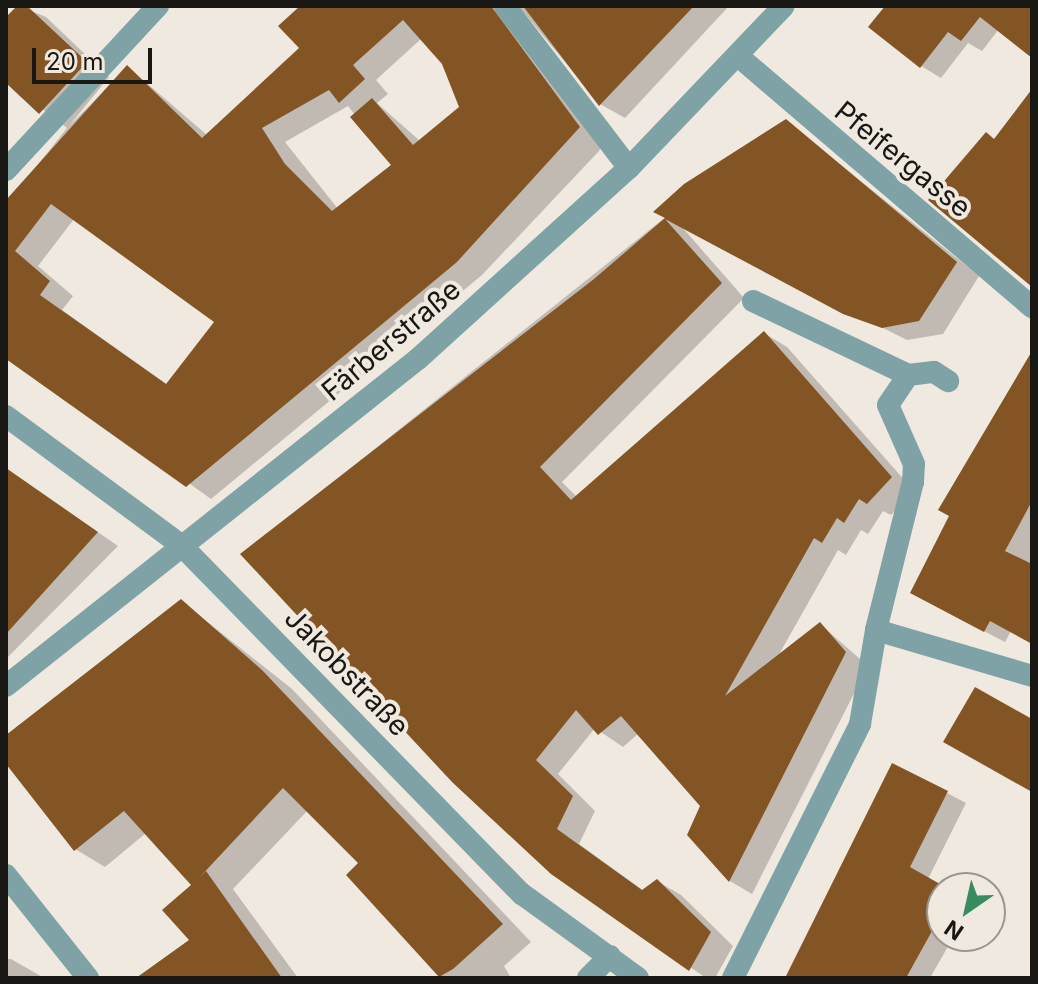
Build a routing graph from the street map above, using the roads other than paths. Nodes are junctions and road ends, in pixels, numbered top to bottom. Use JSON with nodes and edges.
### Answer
{"nodes":[{"id":1,"x":158,"y":6,"type":"edge"},
{"id":2,"x":505,"y":6,"type":"edge"},
{"id":3,"x":784,"y":6,"type":"edge"},
{"id":4,"x":738,"y":56,"type":"junction"},
{"id":5,"x":629,"y":168,"type":"junction"},
{"id":6,"x":6,"y":170,"type":"edge"},
{"id":7,"x":753,"y":301,"type":"dead end"},
{"id":8,"x":1032,"y":307,"type":"edge"},
{"id":9,"x":908,"y":375,"type":"junction"},
{"id":10,"x":948,"y":381,"type":"dead end"},
{"id":11,"x":6,"y":416,"type":"edge"},
{"id":12,"x":181,"y":545,"type":"junction"},
{"id":13,"x":876,"y":630,"type":"junction"},
{"id":14,"x":1032,"y":676,"type":"edge"},
{"id":15,"x":6,"y":686,"type":"edge"},
{"id":16,"x":6,"y":875,"type":"edge"},
{"id":17,"x":610,"y":956,"type":"junction"},
{"id":18,"x":88,"y":978,"type":"edge"},
{"id":19,"x":588,"y":978,"type":"edge"},
{"id":20,"x":638,"y":978,"type":"edge"},
{"id":21,"x":733,"y":978,"type":"edge"}],
"edges":[{"from":1,"to":6,"type":"street"},
{"from":2,"to":5,"type":"street"},
{"from":3,"to":4,"type":"street","name":"Färberstraße"},
{"from":4,"to":5,"type":"street","name":"Färberstraße"},
{"from":4,"to":8,"type":"street","name":"Pfeifergasse"},
{"from":5,"to":12,"type":"street","name":"Färberstraße"},
{"from":7,"to":9,"type":"street"},
{"from":9,"to":10,"type":"street"},
{"from":9,"to":13,"type":"street"},
{"from":11,"to":12,"type":"street","name":"Jakobstraße"},
{"from":12,"to":15,"type":"street","name":"Färberstraße"},
{"from":12,"to":17,"type":"street","name":"Jakobstraße"},
{"from":13,"to":14,"type":"street"},
{"from":13,"to":21,"type":"street"},
{"from":16,"to":18,"type":"street"},
{"from":17,"to":19,"type":"street"},
{"from":17,"to":20,"type":"street","name":"Jakobstraße"}]}
